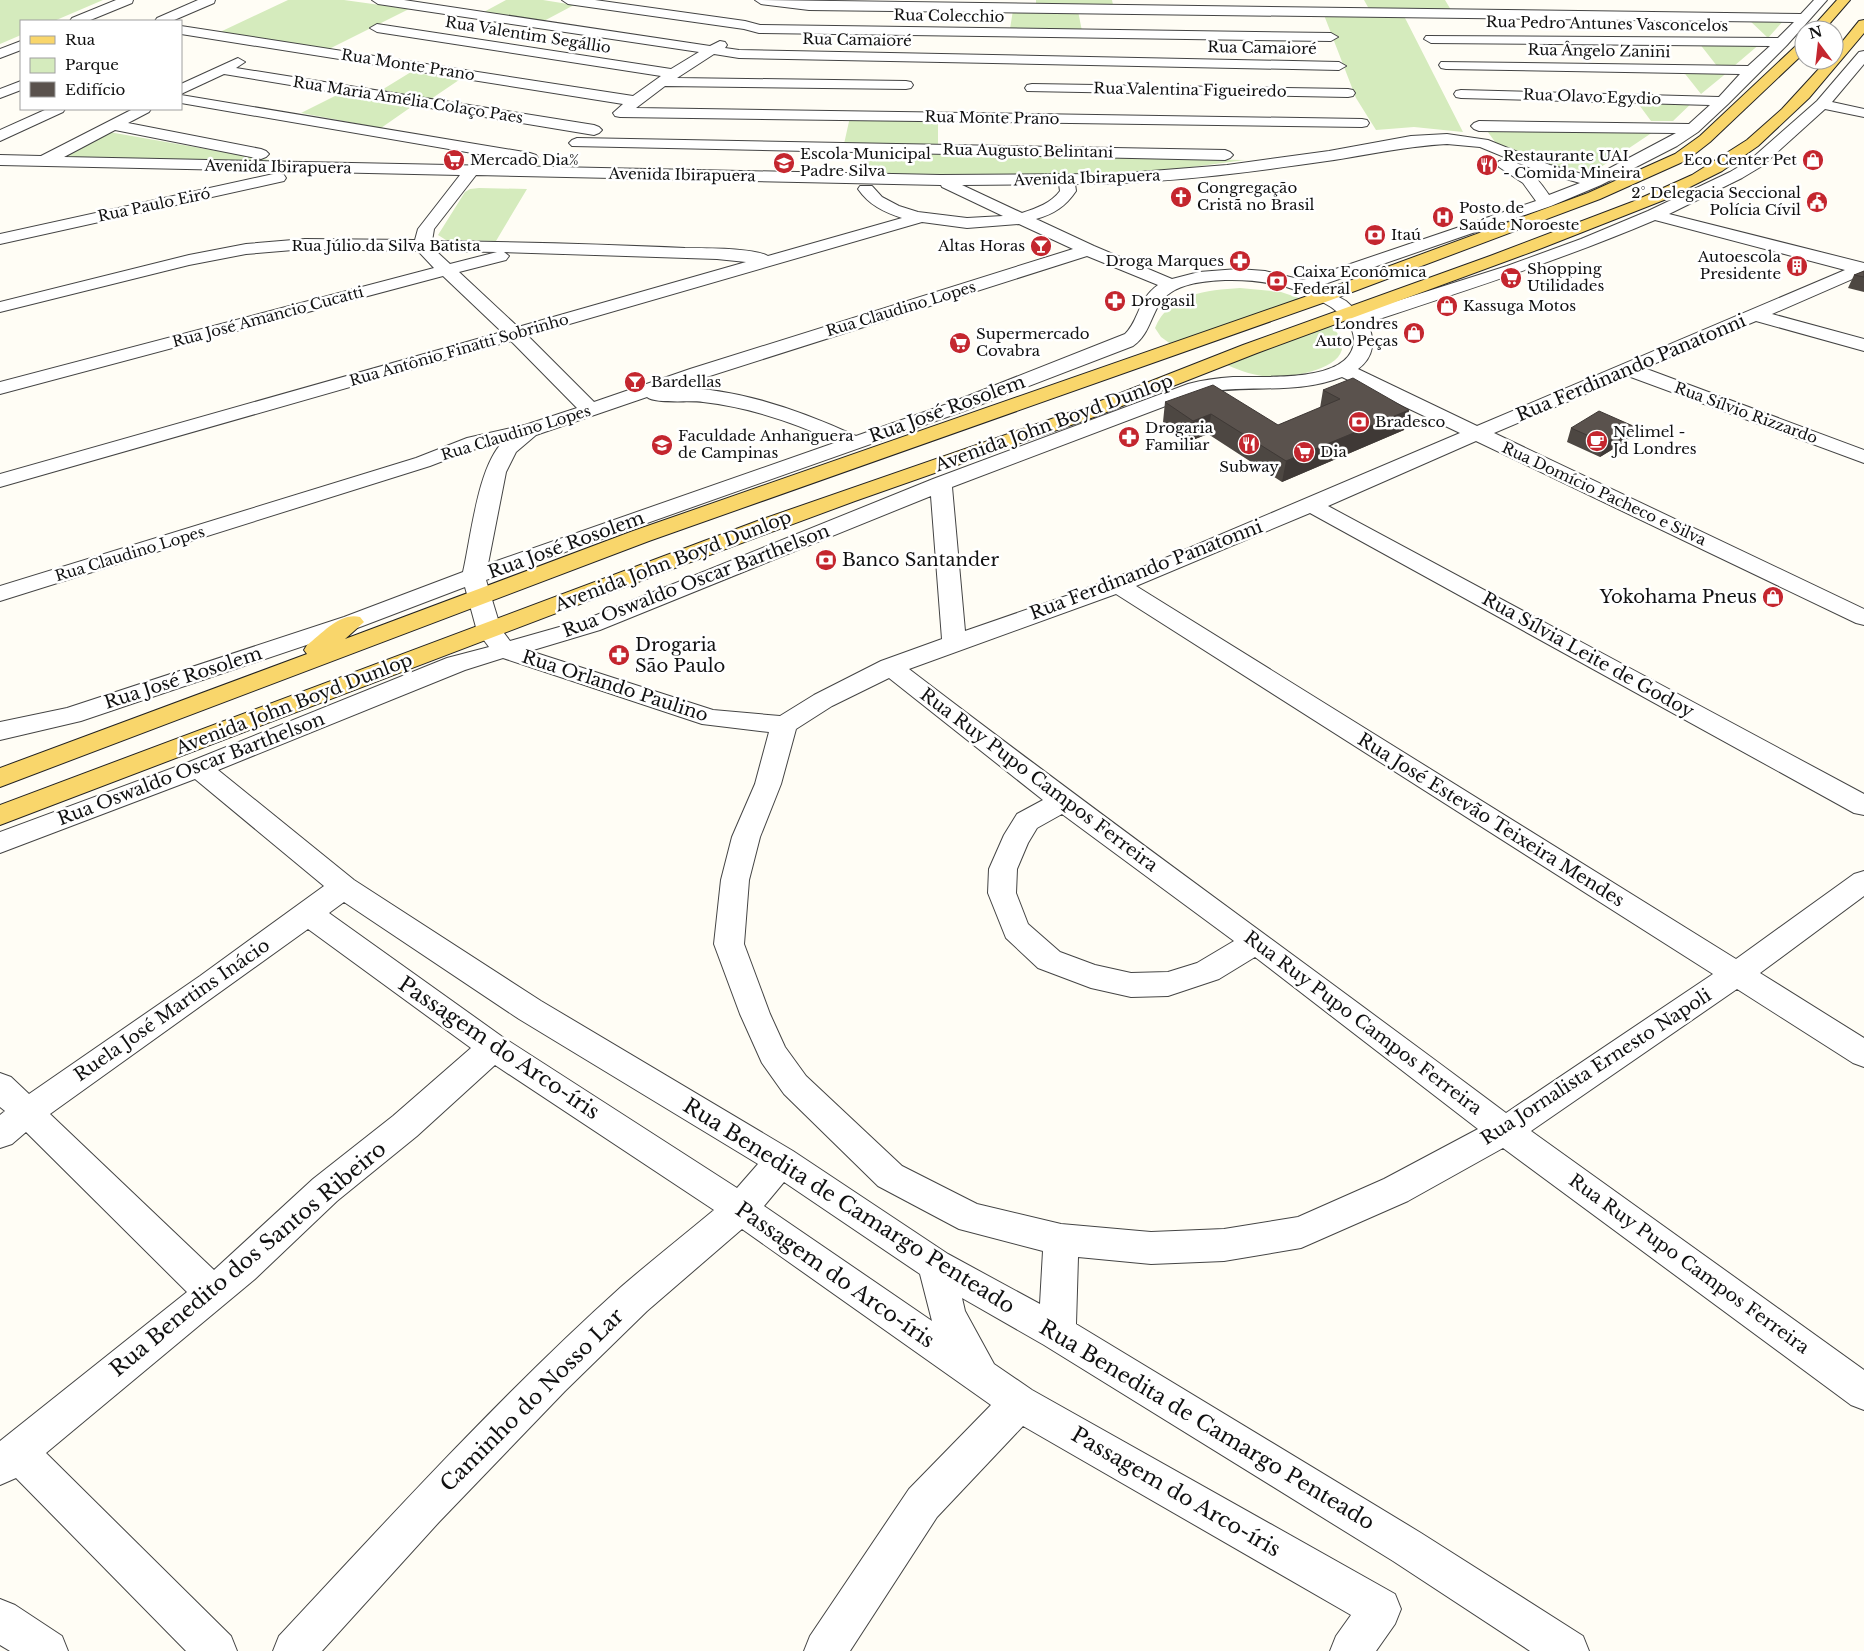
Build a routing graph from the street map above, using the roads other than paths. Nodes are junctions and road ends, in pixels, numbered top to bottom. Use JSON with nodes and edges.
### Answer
{"nodes":[{"id":1,"x":126,"y":0,"type":"edge"},
{"id":2,"x":209,"y":0,"type":"edge"},
{"id":3,"x":378,"y":0,"type":"edge"},
{"id":4,"x":568,"y":0,"type":"edge"},
{"id":5,"x":761,"y":0,"type":"edge"},
{"id":6,"x":1821,"y":0,"type":"edge"},
{"id":7,"x":1844,"y":0,"type":"edge"},
{"id":8,"x":780,"y":1,"type":"edge"},
{"id":9,"x":420,"y":6,"type":"junction"},
{"id":10,"x":1323,"y":13,"type":"junction"},
{"id":11,"x":1419,"y":14,"type":"junction"},
{"id":12,"x":89,"y":16,"type":"junction"},
{"id":13,"x":1805,"y":18,"type":"junction"},
{"id":14,"x":79,"y":20,"type":"edge"},
{"id":15,"x":117,"y":20,"type":"dead end"},
{"id":16,"x":164,"y":20,"type":"edge"},
{"id":17,"x":1826,"y":20,"type":"edge"},
{"id":18,"x":1864,"y":24,"type":"edge"},
{"id":19,"x":744,"y":25,"type":"junction"},
{"id":20,"x":182,"y":30,"type":"edge"},
{"id":21,"x":211,"y":34,"type":"junction"},
{"id":22,"x":1431,"y":39,"type":"junction"},
{"id":23,"x":1782,"y":42,"type":"junction"},
{"id":24,"x":278,"y":44,"type":"junction"},
{"id":25,"x":344,"y":44,"type":"dead end"},
{"id":26,"x":20,"y":45,"type":"edge"},
{"id":27,"x":189,"y":45,"type":"dead end"},
{"id":28,"x":714,"y":49,"type":"junction"},
{"id":29,"x":1335,"y":51,"type":"junction"},
{"id":30,"x":328,"y":52,"type":"junction"},
{"id":31,"x":0,"y":54,"type":"edge"},
{"id":32,"x":1794,"y":55,"type":"edge"},
{"id":33,"x":1864,"y":55,"type":"edge"},
{"id":34,"x":912,"y":58,"type":"junction"},
{"id":35,"x":1032,"y":60,"type":"junction"},
{"id":36,"x":1446,"y":66,"type":"junction"},
{"id":37,"x":222,"y":70,"type":"junction"},
{"id":38,"x":1752,"y":70,"type":"junction"},
{"id":39,"x":19,"y":78,"type":"edge"},
{"id":40,"x":669,"y":78,"type":"junction"},
{"id":41,"x":906,"y":85,"type":"junction"},
{"id":42,"x":1032,"y":88,"type":"junction"},
{"id":43,"x":182,"y":90,"type":"edge"},
{"id":44,"x":1348,"y":93,"type":"junction"},
{"id":45,"x":0,"y":94,"type":"edge"},
{"id":46,"x":1461,"y":94,"type":"junction"},
{"id":47,"x":182,"y":99,"type":"edge"},
{"id":48,"x":1723,"y":101,"type":"junction"},
{"id":49,"x":635,"y":102,"type":"junction"},
{"id":50,"x":1822,"y":104,"type":"junction"},
{"id":51,"x":56,"y":110,"type":"edge"},
{"id":52,"x":142,"y":110,"type":"edge"},
{"id":53,"x":622,"y":112,"type":"junction"},
{"id":54,"x":1864,"y":113,"type":"edge"},
{"id":55,"x":900,"y":116,"type":"junction"},
{"id":56,"x":1029,"y":118,"type":"junction"},
{"id":57,"x":1474,"y":118,"type":"junction"},
{"id":58,"x":1362,"y":123,"type":"junction"},
{"id":59,"x":113,"y":125,"type":"junction"},
{"id":60,"x":1693,"y":129,"type":"junction"},
{"id":61,"x":594,"y":130,"type":"junction"},
{"id":62,"x":0,"y":136,"type":"edge"},
{"id":63,"x":577,"y":143,"type":"junction"},
{"id":64,"x":1485,"y":148,"type":"junction"},
{"id":65,"x":0,"y":152,"type":"edge"},
{"id":66,"x":1379,"y":152,"type":"junction"},
{"id":67,"x":1329,"y":156,"type":"junction"},
{"id":68,"x":0,"y":160,"type":"edge"},
{"id":69,"x":35,"y":164,"type":"junction"},
{"id":70,"x":549,"y":165,"type":"junction"},
{"id":71,"x":307,"y":168,"type":"junction"},
{"id":72,"x":0,"y":169,"type":"edge"},
{"id":73,"x":466,"y":176,"type":"junction"},
{"id":74,"x":282,"y":177,"type":"junction"},
{"id":75,"x":940,"y":180,"type":"junction"},
{"id":76,"x":1595,"y":182,"type":"junction"},
{"id":77,"x":1067,"y":185,"type":"junction"},
{"id":78,"x":866,"y":189,"type":"junction"},
{"id":79,"x":963,"y":190,"type":"junction"},
{"id":80,"x":1545,"y":202,"type":"junction"},
{"id":81,"x":1654,"y":215,"type":"junction"},
{"id":82,"x":919,"y":218,"type":"junction"},
{"id":83,"x":1018,"y":218,"type":"junction"},
{"id":84,"x":0,"y":239,"type":"edge"},
{"id":85,"x":423,"y":244,"type":"junction"},
{"id":86,"x":536,"y":247,"type":"junction"},
{"id":87,"x":1088,"y":250,"type":"junction"},
{"id":88,"x":778,"y":260,"type":"junction"},
{"id":89,"x":1863,"y":268,"type":"edge"},
{"id":90,"x":447,"y":269,"type":"junction"},
{"id":91,"x":1172,"y":285,"type":"junction"},
{"id":92,"x":1303,"y":286,"type":"junction"},
{"id":93,"x":1325,"y":296,"type":"junction"},
{"id":94,"x":0,"y":307,"type":"edge"},
{"id":95,"x":1756,"y":315,"type":"junction"},
{"id":96,"x":1352,"y":316,"type":"junction"},
{"id":97,"x":515,"y":334,"type":"junction"},
{"id":98,"x":1864,"y":345,"type":"edge"},
{"id":99,"x":1628,"y":369,"type":"junction"},
{"id":100,"x":1344,"y":370,"type":"junction"},
{"id":101,"x":697,"y":373,"type":"junction"},
{"id":102,"x":0,"y":388,"type":"edge"},
{"id":103,"x":1195,"y":388,"type":"joint"},
{"id":104,"x":708,"y":396,"type":"junction"},
{"id":105,"x":629,"y":397,"type":"junction"},
{"id":106,"x":591,"y":410,"type":"junction"},
{"id":107,"x":529,"y":431,"type":"junction"},
{"id":108,"x":1476,"y":434,"type":"junction"},
{"id":109,"x":853,"y":442,"type":"junction"},
{"id":110,"x":1864,"y":457,"type":"edge"},
{"id":111,"x":423,"y":462,"type":"junction"},
{"id":112,"x":494,"y":472,"type":"junction"},
{"id":113,"x":0,"y":481,"type":"edge"},
{"id":114,"x":941,"y":484,"type":"junction"},
{"id":115,"x":1311,"y":505,"type":"junction"},
{"id":116,"x":1118,"y":585,"type":"junction"},
{"id":117,"x":477,"y":587,"type":"junction"},
{"id":118,"x":0,"y":594,"type":"edge"},
{"id":119,"x":1864,"y":618,"type":"edge"},
{"id":120,"x":352,"y":622,"type":"junction"},
{"id":121,"x":489,"y":631,"type":"junction"},
{"id":122,"x":954,"y":642,"type":"junction"},
{"id":123,"x":506,"y":651,"type":"junction"},
{"id":124,"x":890,"y":667,"type":"junction"},
{"id":125,"x":291,"y":669,"type":"junction"},
{"id":126,"x":784,"y":725,"type":"junction"},
{"id":127,"x":0,"y":731,"type":"edge"},
{"id":128,"x":198,"y":768,"type":"junction"},
{"id":129,"x":0,"y":778,"type":"edge"},
{"id":130,"x":1063,"y":801,"type":"junction"},
{"id":131,"x":1864,"y":806,"type":"edge"},
{"id":132,"x":0,"y":815,"type":"edge"},
{"id":133,"x":0,"y":843,"type":"edge"},
{"id":134,"x":1864,"y":881,"type":"edge"},
{"id":135,"x":344,"y":886,"type":"junction"},
{"id":136,"x":307,"y":913,"type":"junction"},
{"id":137,"x":1256,"y":942,"type":"junction"},
{"id":138,"x":1737,"y":974,"type":"junction"},
{"id":139,"x":493,"y":1047,"type":"junction"},
{"id":140,"x":1864,"y":1054,"type":"edge"},
{"id":141,"x":0,"y":1086,"type":"edge"},
{"id":142,"x":28,"y":1112,"type":"junction"},
{"id":143,"x":1505,"y":1131,"type":"junction"},
{"id":144,"x":0,"y":1134,"type":"edge"},
{"id":145,"x":781,"y":1160,"type":"junction"},
{"id":146,"x":740,"y":1208,"type":"junction"},
{"id":147,"x":1061,"y":1240,"type":"junction"},
{"id":148,"x":936,"y":1265,"type":"junction"},
{"id":149,"x":211,"y":1292,"type":"junction"},
{"id":150,"x":1057,"y":1332,"type":"junction"},
{"id":151,"x":982,"y":1377,"type":"junction"},
{"id":152,"x":1864,"y":1392,"type":"edge"},
{"id":153,"x":1019,"y":1403,"type":"junction"},
{"id":154,"x":9,"y":1459,"type":"edge"},
{"id":155,"x":0,"y":1620,"type":"edge"},
{"id":156,"x":47,"y":1651,"type":"edge"},
{"id":157,"x":216,"y":1651,"type":"edge"},
{"id":158,"x":294,"y":1651,"type":"edge"},
{"id":159,"x":825,"y":1651,"type":"edge"},
{"id":160,"x":1351,"y":1651,"type":"edge"},
{"id":161,"x":1568,"y":1651,"type":"edge"}],
"edges":[{"from":1,"to":12,"type":"street"},
{"from":2,"to":16,"type":"street"},
{"from":3,"to":9,"type":"street","name":"Rua Camaioré"},
{"from":4,"to":19,"type":"street","name":"Rua Colecchio"},
{"from":5,"to":8,"type":"street"},
{"from":6,"to":13,"type":"street"},
{"from":7,"to":17,"type":"main road"},
{"from":8,"to":10,"type":"street"},
{"from":8,"to":19,"type":"street"},
{"from":9,"to":28,"type":"street","name":"Rua Camaioré"},
{"from":9,"to":40,"type":"street","name":"Rua Valentim Segállio"},
{"from":10,"to":11,"type":"street"},
{"from":10,"to":29,"type":"street"},
{"from":11,"to":13,"type":"street"},
{"from":11,"to":22,"type":"street"},
{"from":12,"to":14,"type":"street"},
{"from":12,"to":15,"type":"street"},
{"from":13,"to":23,"type":"street"},
{"from":18,"to":96,"type":"main road","name":"Avenida John Boyd Dunlop"},
{"from":19,"to":28,"type":"street"},
{"from":19,"to":29,"type":"street","name":"Rua Colecchio"},
{"from":20,"to":21,"type":"street","name":"Rua Monte Prano"},
{"from":21,"to":24,"type":"street","name":"Rua Monte Prano"},
{"from":21,"to":27,"type":"street"},
{"from":22,"to":23,"type":"street","name":"Rua Pedro Antunes Vasconcelos"},
{"from":22,"to":36,"type":"street"},
{"from":23,"to":38,"type":"street"},
{"from":24,"to":30,"type":"street","name":"Rua Monte Prano"},
{"from":24,"to":37,"type":"street"},
{"from":25,"to":30,"type":"street"},
{"from":26,"to":31,"type":"street"},
{"from":28,"to":34,"type":"street","name":"Rua Camaioré"},
{"from":28,"to":40,"type":"street"},
{"from":29,"to":35,"type":"street","name":"Rua Camaioré"},
{"from":29,"to":44,"type":"street"},
{"from":30,"to":49,"type":"street","name":"Rua Monte Prano"},
{"from":32,"to":93,"type":"main road","name":"Avenida John Boyd Dunlop"},
{"from":33,"to":50,"type":"street"},
{"from":34,"to":35,"type":"street","name":"Rua Camaioré"},
{"from":34,"to":41,"type":"street"},
{"from":35,"to":42,"type":"street"},
{"from":36,"to":38,"type":"street","name":"Rua Ângelo Zanini"},
{"from":36,"to":46,"type":"street"},
{"from":37,"to":43,"type":"street"},
{"from":37,"to":61,"type":"street","name":"Rua Maria Amélia Colaço Paes"},
{"from":38,"to":48,"type":"street"},
{"from":39,"to":45,"type":"street"},
{"from":40,"to":41,"type":"street","name":"Rua Valentim Segállio"},
{"from":40,"to":49,"type":"street"},
{"from":41,"to":55,"type":"street"},
{"from":42,"to":44,"type":"street","name":"Rua Valentina Figueiredo"},
{"from":42,"to":56,"type":"street"},
{"from":44,"to":58,"type":"street"},
{"from":46,"to":48,"type":"street","name":"Rua Olavo Egydio"},
{"from":46,"to":57,"type":"street"},
{"from":47,"to":70,"type":"street"},
{"from":48,"to":60,"type":"street"},
{"from":49,"to":53,"type":"street"},
{"from":50,"to":54,"type":"street"},
{"from":50,"to":81,"type":"street"},
{"from":51,"to":62,"type":"street"},
{"from":52,"to":59,"type":"street"},
{"from":53,"to":55,"type":"street","name":"Rua Monte Prano"},
{"from":53,"to":61,"type":"street"},
{"from":55,"to":56,"type":"street","name":"Rua Monte Prano"},
{"from":56,"to":58,"type":"street","name":"Rua Monte Prano"},
{"from":57,"to":60,"type":"street"},
{"from":57,"to":64,"type":"street"},
{"from":58,"to":66,"type":"street"},
{"from":59,"to":69,"type":"street"},
{"from":59,"to":71,"type":"street"},
{"from":60,"to":76,"type":"street"},
{"from":61,"to":63,"type":"street"},
{"from":63,"to":67,"type":"street","name":"Rua Augusto Belintani"},
{"from":63,"to":70,"type":"street"},
{"from":64,"to":66,"type":"street","name":"Avenida Ibirapuera"},
{"from":64,"to":76,"type":"street","name":"Avenida Ibirapuera"},
{"from":64,"to":80,"type":"street","name":"Avenida Ibirapuera"},
{"from":65,"to":69,"type":"street"},
{"from":66,"to":67,"type":"street","name":"Avenida Ibirapuera"},
{"from":66,"to":77,"type":"street","name":"Avenida Ibirapuera"},
{"from":67,"to":77,"type":"street","name":"Avenida Ibirapuera"},
{"from":68,"to":69,"type":"street","name":"Avenida Ibirapuera"},
{"from":69,"to":71,"type":"street","name":"Avenida Ibirapuera"},
{"from":69,"to":72,"type":"street","name":"Avenida Ibirapuera"},
{"from":69,"to":74,"type":"street","name":"Avenida Ibirapuera"},
{"from":70,"to":73,"type":"street","name":"Avenida Ibirapuera"},
{"from":70,"to":75,"type":"street","name":"Avenida Ibirapuera"},
{"from":70,"to":78,"type":"street","name":"Avenida Ibirapuera"},
{"from":71,"to":73,"type":"street","name":"Avenida Ibirapuera"},
{"from":71,"to":74,"type":"street","name":"Rua Paulo Eiró"},
{"from":73,"to":74,"type":"street","name":"Avenida Ibirapuera"},
{"from":73,"to":85,"type":"street"},
{"from":74,"to":84,"type":"street","name":"Rua Paulo Eiró"},
{"from":75,"to":77,"type":"street","name":"Avenida Ibirapuera"},
{"from":75,"to":79,"type":"street"},
{"from":76,"to":80,"type":"street"},
{"from":77,"to":79,"type":"street","name":"Avenida Ibirapuera"},
{"from":77,"to":83,"type":"street","name":"Rua Antônio Finatti Sobrinho"},
{"from":78,"to":79,"type":"street","name":"Avenida Ibirapuera"},
{"from":78,"to":82,"type":"street","name":"Rua Antônio Finatti Sobrinho"},
{"from":79,"to":83,"type":"street"},
{"from":80,"to":92,"type":"street"},
{"from":81,"to":89,"type":"street"},
{"from":81,"to":96,"type":"street"},
{"from":82,"to":83,"type":"street","name":"Rua Antônio Finatti Sobrinho"},
{"from":82,"to":88,"type":"street","name":"Rua Antônio Finatti Sobrinho"},
{"from":83,"to":87,"type":"street"},
{"from":85,"to":86,"type":"street","name":"Rua Júlio da Silva Batista"},
{"from":85,"to":90,"type":"street"},
{"from":85,"to":94,"type":"street","name":"Rua Júlio da Silva Batista"},
{"from":86,"to":88,"type":"street","name":"Rua Júlio da Silva Batista"},
{"from":86,"to":90,"type":"street","name":"Rua José Amancio Cucatti"},
{"from":87,"to":91,"type":"street"},
{"from":87,"to":101,"type":"street","name":"Rua Claudino Lopes"},
{"from":88,"to":97,"type":"street","name":"Rua Antônio Finatti Sobrinho"},
{"from":89,"to":95,"type":"street","name":"Rua Ferdinando Panatonni"},
{"from":90,"to":97,"type":"street"},
{"from":90,"to":102,"type":"street","name":"Rua José Amancio Cucatti"},
{"from":91,"to":92,"type":"street"},
{"from":91,"to":109,"type":"street","name":"Rua José Rosolem"},
{"from":92,"to":93,"type":"street"},
{"from":93,"to":96,"type":"street"},
{"from":93,"to":117,"type":"main road","name":"Avenida John Boyd Dunlop"},
{"from":95,"to":98,"type":"street"},
{"from":95,"to":99,"type":"street","name":"Rua Ferdinando Panatonni"},
{"from":96,"to":100,"type":"street","name":"Avenida John Boyd Dunlop"},
{"from":96,"to":121,"type":"main road","name":"Avenida John Boyd Dunlop"},
{"from":97,"to":106,"type":"street"},
{"from":97,"to":113,"type":"street","name":"Rua Antônio Finatti Sobrinho"},
{"from":99,"to":108,"type":"street","name":"Rua Ferdinando Panatonni"},
{"from":99,"to":110,"type":"street","name":"Rua Sílvio Rizzardo"},
{"from":100,"to":103,"type":"street","name":"Avenida John Boyd Dunlop"},
{"from":100,"to":108,"type":"street","name":"Rua Domício Pacheco e Silva"},
{"from":101,"to":104,"type":"street"},
{"from":101,"to":105,"type":"street","name":"Rua Claudino Lopes"},
{"from":103,"to":114,"type":"street","name":"Rua Oswaldo Oscar Barthelson"},
{"from":104,"to":105,"type":"street"},
{"from":104,"to":109,"type":"street"},
{"from":105,"to":106,"type":"street","name":"Rua Claudino Lopes"},
{"from":106,"to":107,"type":"street","name":"Rua Claudino Lopes"},
{"from":107,"to":111,"type":"street","name":"Rua Claudino Lopes"},
{"from":107,"to":112,"type":"street"},
{"from":108,"to":115,"type":"street","name":"Rua Ferdinando Panatonni"},
{"from":108,"to":119,"type":"street","name":"Rua Domício Pacheco e Silva"},
{"from":109,"to":117,"type":"street","name":"Rua José Rosolem"},
{"from":111,"to":112,"type":"street"},
{"from":111,"to":118,"type":"street","name":"Rua Claudino Lopes"},
{"from":112,"to":117,"type":"street"},
{"from":114,"to":122,"type":"street"},
{"from":114,"to":123,"type":"street","name":"Rua Oswaldo Oscar Barthelson"},
{"from":115,"to":116,"type":"street","name":"Rua Ferdinando Panatonni"},
{"from":115,"to":131,"type":"street","name":"Rua Sílvia Leite de Godoy"},
{"from":116,"to":122,"type":"street","name":"Rua Ferdinando Panatonni"},
{"from":116,"to":138,"type":"street","name":"Rua José Estevão Teixeira Mendes"},
{"from":117,"to":120,"type":"street","name":"Rua José Rosolem"},
{"from":117,"to":121,"type":"street"},
{"from":117,"to":125,"type":"main road","name":"Avenida John Boyd Dunlop"},
{"from":120,"to":125,"type":"main road"},
{"from":120,"to":127,"type":"street","name":"Rua José Rosolem"},
{"from":121,"to":123,"type":"street"},
{"from":121,"to":132,"type":"main road","name":"Avenida John Boyd Dunlop"},
{"from":122,"to":124,"type":"street","name":"Rua Ferdinando Panatonni"},
{"from":123,"to":126,"type":"street","name":"Rua Orlando Paulino"},
{"from":123,"to":128,"type":"street","name":"Rua Oswaldo Oscar Barthelson"},
{"from":124,"to":126,"type":"street","name":"Rua Ferdinando Panatonni"},
{"from":124,"to":130,"type":"street","name":"Rua Ruy Pupo Campos Ferreira"},
{"from":125,"to":129,"type":"main road","name":"Avenida John Boyd Dunlop"},
{"from":126,"to":147,"type":"street","name":"Rua Jornalista Ernesto Napoli"},
{"from":128,"to":133,"type":"street","name":"Rua Oswaldo Oscar Barthelson"},
{"from":128,"to":135,"type":"street","name":"Rua Benedita de Camargo Penteado"},
{"from":130,"to":137,"type":"street","name":"Rua Ruy Pupo Campos Ferreira"},
{"from":130,"to":137,"type":"street"},
{"from":134,"to":138,"type":"street","name":"Rua Jornalista Ernesto Napoli"},
{"from":135,"to":136,"type":"street","name":"Ruela José Martins Inácio"},
{"from":135,"to":145,"type":"street","name":"Rua Benedita de Camargo Penteado"},
{"from":136,"to":139,"type":"street","name":"Passagem do Arco-íris"},
{"from":136,"to":142,"type":"street","name":"Ruela José Martins Inácio"},
{"from":137,"to":143,"type":"street","name":"Rua Ruy Pupo Campos Ferreira"},
{"from":138,"to":140,"type":"street","name":"Rua José Estevão Teixeira Mendes"},
{"from":138,"to":143,"type":"street","name":"Rua Jornalista Ernesto Napoli"},
{"from":139,"to":146,"type":"street","name":"Passagem do Arco-íris"},
{"from":139,"to":149,"type":"street","name":"Rua Benedito dos Santos Ribeiro"},
{"from":141,"to":142,"type":"street"},
{"from":142,"to":144,"type":"street","name":"Ruela José Martins Inácio"},
{"from":142,"to":149,"type":"street"},
{"from":143,"to":147,"type":"street","name":"Rua Jornalista Ernesto Napoli"},
{"from":143,"to":152,"type":"street","name":"Rua Ruy Pupo Campos Ferreira"},
{"from":145,"to":146,"type":"street","name":"Caminho do Nosso Lar"},
{"from":145,"to":148,"type":"street","name":"Rua Benedita de Camargo Penteado"},
{"from":146,"to":151,"type":"street","name":"Passagem do Arco-íris"},
{"from":146,"to":158,"type":"street","name":"Caminho do Nosso Lar"},
{"from":147,"to":150,"type":"street"},
{"from":148,"to":150,"type":"street","name":"Rua Benedita de Camargo Penteado"},
{"from":148,"to":151,"type":"street"},
{"from":149,"to":154,"type":"street","name":"Rua Benedito dos Santos Ribeiro"},
{"from":150,"to":161,"type":"street","name":"Rua Benedita de Camargo Penteado"},
{"from":151,"to":153,"type":"street","name":"Passagem do Arco-íris"},
{"from":153,"to":159,"type":"street"},
{"from":153,"to":160,"type":"street","name":"Passagem do Arco-íris"},
{"from":154,"to":157,"type":"street"},
{"from":155,"to":156,"type":"street"}]}
